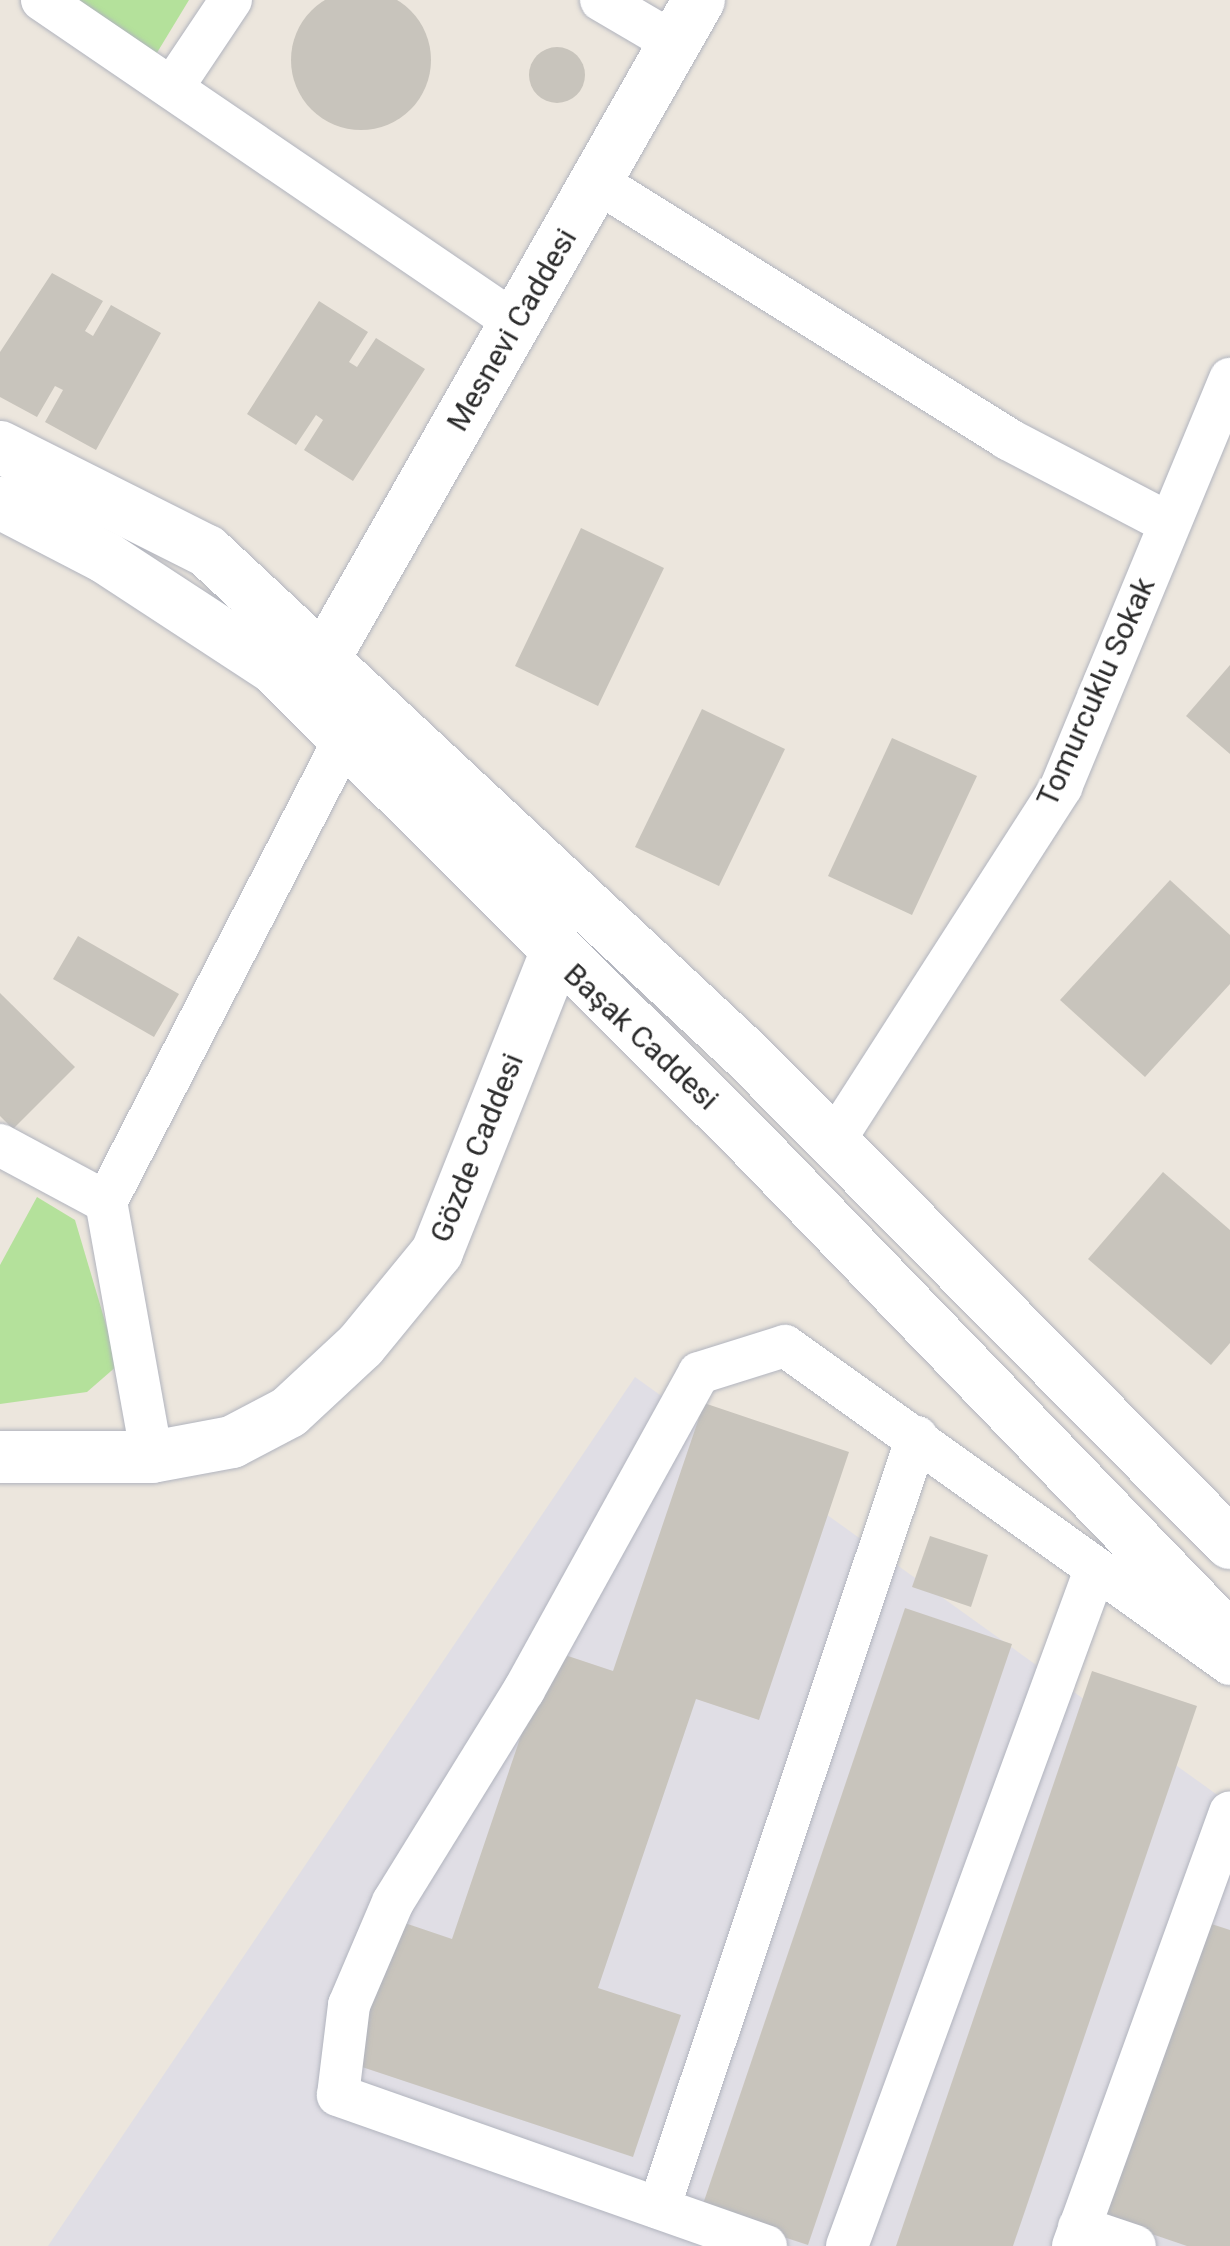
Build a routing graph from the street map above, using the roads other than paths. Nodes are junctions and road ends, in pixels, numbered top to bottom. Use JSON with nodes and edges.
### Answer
{"nodes":[{"id":1,"x":42,"y":0,"type":"edge"},
{"id":2,"x":230,"y":0,"type":"edge"},
{"id":3,"x":601,"y":0,"type":"edge"},
{"id":4,"x":687,"y":22,"type":"edge"},
{"id":5,"x":172,"y":88,"type":"junction"},
{"id":6,"x":597,"y":182,"type":"junction"},
{"id":7,"x":516,"y":323,"type":"junction"},
{"id":8,"x":1230,"y":379,"type":"edge"},
{"id":9,"x":0,"y":447,"type":"edge"},
{"id":10,"x":1214,"y":466,"type":"edge"},
{"id":11,"x":0,"y":502,"type":"edge"},
{"id":12,"x":1169,"y":523,"type":"junction"},
{"id":13,"x":324,"y":660,"type":"junction"},
{"id":14,"x":344,"y":738,"type":"junction"},
{"id":15,"x":555,"y":956,"type":"junction"},
{"id":16,"x":834,"y":1142,"type":"junction"},
{"id":17,"x":0,"y":1145,"type":"edge"},
{"id":18,"x":106,"y":1202,"type":"junction"},
{"id":19,"x":917,"y":1437,"type":"junction"},
{"id":20,"x":152,"y":1456,"type":"junction"},
{"id":21,"x":0,"y":1457,"type":"edge"},
{"id":22,"x":1230,"y":1543,"type":"edge"},
{"id":23,"x":1094,"y":1570,"type":"junction"},
{"id":24,"x":1230,"y":1638,"type":"edge"},
{"id":25,"x":1230,"y":1664,"type":"edge"},
{"id":26,"x":1230,"y":1813,"type":"edge"},
{"id":27,"x":659,"y":2208,"type":"junction"},
{"id":28,"x":1076,"y":2237,"type":"edge"},
{"id":29,"x":766,"y":2246,"type":"edge"},
{"id":30,"x":847,"y":2246,"type":"edge"},
{"id":31,"x":1135,"y":2246,"type":"edge"}],
"edges":[{"from":1,"to":5,"type":"street"},
{"from":2,"to":5,"type":"street"},
{"from":3,"to":4,"type":"street"},
{"from":4,"to":6,"type":"street","name":"Mesnevi Caddesi"},
{"from":5,"to":7,"type":"street"},
{"from":6,"to":7,"type":"street","name":"Mesnevi Caddesi"},
{"from":6,"to":12,"type":"street"},
{"from":7,"to":13,"type":"street","name":"Mesnevi Caddesi"},
{"from":8,"to":10,"type":"street","name":"Tomurcuklu Sokak"},
{"from":9,"to":13,"type":"street","name":"Başak Caddesi"},
{"from":10,"to":12,"type":"street","name":"Tomurcuklu Sokak"},
{"from":11,"to":14,"type":"street","name":"Başak Caddesi"},
{"from":12,"to":16,"type":"street","name":"Tomurcuklu Sokak"},
{"from":13,"to":16,"type":"street","name":"Başak Caddesi"},
{"from":14,"to":15,"type":"street","name":"Başak Caddesi"},
{"from":14,"to":18,"type":"street"},
{"from":15,"to":20,"type":"street","name":"Gözde Caddesi"},
{"from":15,"to":24,"type":"street","name":"Başak Caddesi"},
{"from":16,"to":22,"type":"street","name":"Başak Caddesi"},
{"from":17,"to":18,"type":"street"},
{"from":18,"to":20,"type":"street"},
{"from":19,"to":23,"type":"street"},
{"from":19,"to":27,"type":"street"},
{"from":19,"to":27,"type":"street"},
{"from":20,"to":21,"type":"street","name":"Gözde Caddesi"},
{"from":23,"to":25,"type":"street"},
{"from":23,"to":30,"type":"street"},
{"from":26,"to":28,"type":"street"},
{"from":27,"to":29,"type":"street"},
{"from":28,"to":31,"type":"street"}]}
